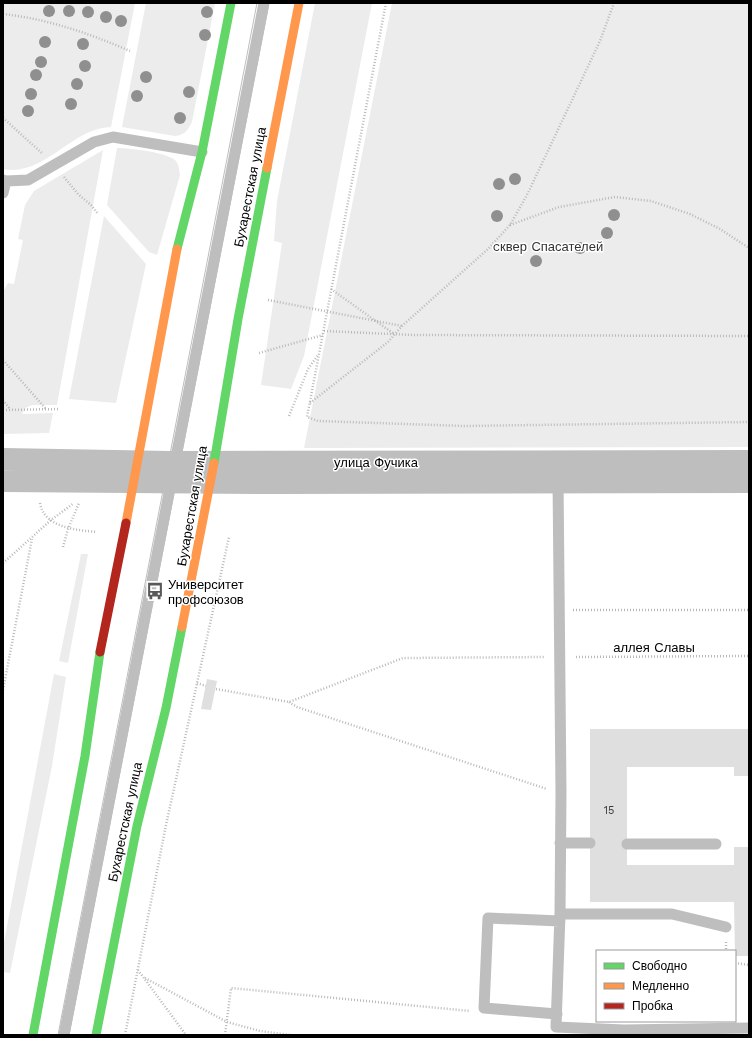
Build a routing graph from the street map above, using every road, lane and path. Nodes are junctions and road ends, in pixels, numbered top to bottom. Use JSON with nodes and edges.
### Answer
{"nodes":[{"id":1,"x":231,"y":3,"type":"edge"},
{"id":2,"x":264,"y":3,"type":"edge"},
{"id":3,"x":299,"y":3,"type":"edge"},
{"id":4,"x":386,"y":3,"type":"edge"},
{"id":5,"x":614,"y":3,"type":"edge"},
{"id":6,"x":3,"y":14,"type":"edge"},
{"id":7,"x":130,"y":51,"type":"dead end"},
{"id":8,"x":202,"y":152,"type":"junction"},
{"id":9,"x":4,"y":180,"type":"edge"},
{"id":10,"x":3,"y":193,"type":"edge"},
{"id":11,"x":510,"y":225,"type":"junction"},
{"id":12,"x":749,"y":248,"type":"edge"},
{"id":13,"x":331,"y":290,"type":"junction"},
{"id":14,"x":268,"y":300,"type":"dead end"},
{"id":15,"x":327,"y":312,"type":"junction"},
{"id":16,"x":376,"y":321,"type":"junction"},
{"id":17,"x":402,"y":326,"type":"junction"},
{"id":18,"x":323,"y":333,"type":"junction"},
{"id":19,"x":394,"y":334,"type":"junction"},
{"id":20,"x":749,"y":336,"type":"edge"},
{"id":21,"x":259,"y":353,"type":"dead end"},
{"id":22,"x":319,"y":353,"type":"junction"},
{"id":23,"x":3,"y":360,"type":"edge"},
{"id":24,"x":3,"y":400,"type":"edge"},
{"id":25,"x":310,"y":404,"type":"junction"},
{"id":26,"x":46,"y":409,"type":"junction"},
{"id":27,"x":60,"y":409,"type":"dead end"},
{"id":28,"x":3,"y":410,"type":"edge"},
{"id":29,"x":10,"y":410,"type":"junction"},
{"id":30,"x":290,"y":416,"type":"dead end"},
{"id":31,"x":749,"y":422,"type":"edge"},
{"id":32,"x":3,"y":459,"type":"edge"},
{"id":33,"x":749,"y":461,"type":"edge"},
{"id":34,"x":135,"y":472,"type":"junction"},
{"id":35,"x":173,"y":472,"type":"junction"},
{"id":36,"x":212,"y":472,"type":"junction"},
{"id":37,"x":558,"y":472,"type":"junction"},
{"id":38,"x":3,"y":481,"type":"edge"},
{"id":39,"x":749,"y":482,"type":"edge"},
{"id":40,"x":39,"y":497,"type":"dead end"},
{"id":41,"x":51,"y":520,"type":"junction"},
{"id":42,"x":68,"y":529,"type":"junction"},
{"id":43,"x":97,"y":532,"type":"dead end"},
{"id":44,"x":229,"y":537,"type":"dead end"},
{"id":45,"x":32,"y":539,"type":"junction"},
{"id":46,"x":63,"y":547,"type":"dead end"},
{"id":47,"x":3,"y":563,"type":"edge"},
{"id":48,"x":559,"y":610,"type":"junction"},
{"id":49,"x":749,"y":610,"type":"edge"},
{"id":50,"x":749,"y":656,"type":"edge"},
{"id":51,"x":558,"y":657,"type":"junction"},
{"id":52,"x":197,"y":683,"type":"junction"},
{"id":53,"x":206,"y":686,"type":"dead end"},
{"id":54,"x":216,"y":689,"type":"dead end"},
{"id":55,"x":3,"y":690,"type":"edge"},
{"id":56,"x":289,"y":702,"type":"junction"},
{"id":57,"x":561,"y":793,"type":"junction"},
{"id":58,"x":560,"y":843,"type":"junction"},
{"id":59,"x":590,"y":843,"type":"dead end"},
{"id":60,"x":628,"y":844,"type":"dead end"},
{"id":61,"x":716,"y":844,"type":"dead end"},
{"id":62,"x":560,"y":918,"type":"junction"},
{"id":63,"x":726,"y":927,"type":"dead end"},
{"id":64,"x":736,"y":963,"type":"edge"},
{"id":65,"x":749,"y":966,"type":"edge"},
{"id":66,"x":138,"y":970,"type":"junction"},
{"id":67,"x":145,"y":978,"type":"junction"},
{"id":68,"x":484,"y":1008,"type":"junction"},
{"id":69,"x":557,"y":1014,"type":"junction"},
{"id":70,"x":227,"y":1022,"type":"junction"},
{"id":71,"x":749,"y":1028,"type":"edge"},
{"id":72,"x":33,"y":1035,"type":"edge"},
{"id":73,"x":64,"y":1035,"type":"edge"},
{"id":74,"x":96,"y":1035,"type":"edge"},
{"id":75,"x":125,"y":1035,"type":"edge"},
{"id":76,"x":186,"y":1035,"type":"edge"},
{"id":77,"x":224,"y":1035,"type":"edge"},
{"id":78,"x":291,"y":1035,"type":"edge"}],
"edges":[{"from":1,"to":8,"type":"main road"},
{"from":2,"to":35,"type":"lane"},
{"from":3,"to":36,"type":"main road","name":"Бухарестская улица"},
{"from":4,"to":13,"type":"path"},
{"from":5,"to":11,"type":"path"},
{"from":6,"to":7,"type":"path"},
{"from":8,"to":9,"type":"lane"},
{"from":8,"to":34,"type":"main road"},
{"from":9,"to":10,"type":"lane"},
{"from":11,"to":12,"type":"path"},
{"from":11,"to":17,"type":"path"},
{"from":13,"to":15,"type":"path"},
{"from":13,"to":16,"type":"path"},
{"from":14,"to":15,"type":"path"},
{"from":15,"to":16,"type":"path"},
{"from":15,"to":18,"type":"path"},
{"from":16,"to":17,"type":"path"},
{"from":16,"to":19,"type":"path"},
{"from":17,"to":19,"type":"path"},
{"from":18,"to":19,"type":"path"},
{"from":18,"to":21,"type":"path"},
{"from":18,"to":22,"type":"path"},
{"from":19,"to":20,"type":"path"},
{"from":19,"to":25,"type":"path"},
{"from":22,"to":25,"type":"path"},
{"from":22,"to":30,"type":"path"},
{"from":23,"to":26,"type":"path"},
{"from":24,"to":29,"type":"path"},
{"from":25,"to":31,"type":"path"},
{"from":26,"to":27,"type":"path"},
{"from":26,"to":29,"type":"path"},
{"from":28,"to":29,"type":"path"},
{"from":32,"to":34,"type":"street","name":"улица Фучика"},
{"from":33,"to":37,"type":"street","name":"улица Фучика"},
{"from":34,"to":35,"type":"street","name":"улица Фучика"},
{"from":34,"to":38,"type":"street","name":"улица Фучика"},
{"from":34,"to":72,"type":"main road"},
{"from":35,"to":36,"type":"street","name":"улица Фучика"},
{"from":35,"to":73,"type":"lane"},
{"from":36,"to":37,"type":"street","name":"улица Фучика"},
{"from":36,"to":74,"type":"main road","name":"Бухарестская улица"},
{"from":37,"to":39,"type":"street","name":"улица Фучика"},
{"from":37,"to":48,"type":"lane"},
{"from":40,"to":41,"type":"path"},
{"from":41,"to":42,"type":"path"},
{"from":41,"to":42,"type":"path"},
{"from":41,"to":45,"type":"path"},
{"from":42,"to":43,"type":"path"},
{"from":42,"to":46,"type":"path"},
{"from":44,"to":52,"type":"path"},
{"from":45,"to":47,"type":"path"},
{"from":45,"to":55,"type":"path"},
{"from":48,"to":49,"type":"path"},
{"from":48,"to":51,"type":"lane"},
{"from":50,"to":51,"type":"path","name":"аллея Славы"},
{"from":51,"to":56,"type":"path","name":"аллея Славы"},
{"from":51,"to":57,"type":"lane"},
{"from":52,"to":53,"type":"path"},
{"from":52,"to":66,"type":"path"},
{"from":54,"to":56,"type":"path"},
{"from":56,"to":57,"type":"path"},
{"from":57,"to":58,"type":"lane"},
{"from":58,"to":59,"type":"lane"},
{"from":58,"to":62,"type":"lane"},
{"from":60,"to":61,"type":"lane"},
{"from":62,"to":63,"type":"lane"},
{"from":62,"to":68,"type":"lane"},
{"from":62,"to":69,"type":"lane"},
{"from":64,"to":65,"type":"path"},
{"from":66,"to":67,"type":"path"},
{"from":66,"to":75,"type":"path"},
{"from":67,"to":70,"type":"path"},
{"from":67,"to":76,"type":"path"},
{"from":68,"to":69,"type":"lane"},
{"from":68,"to":70,"type":"path"},
{"from":69,"to":71,"type":"lane"},
{"from":70,"to":77,"type":"path"},
{"from":70,"to":78,"type":"path"}]}
